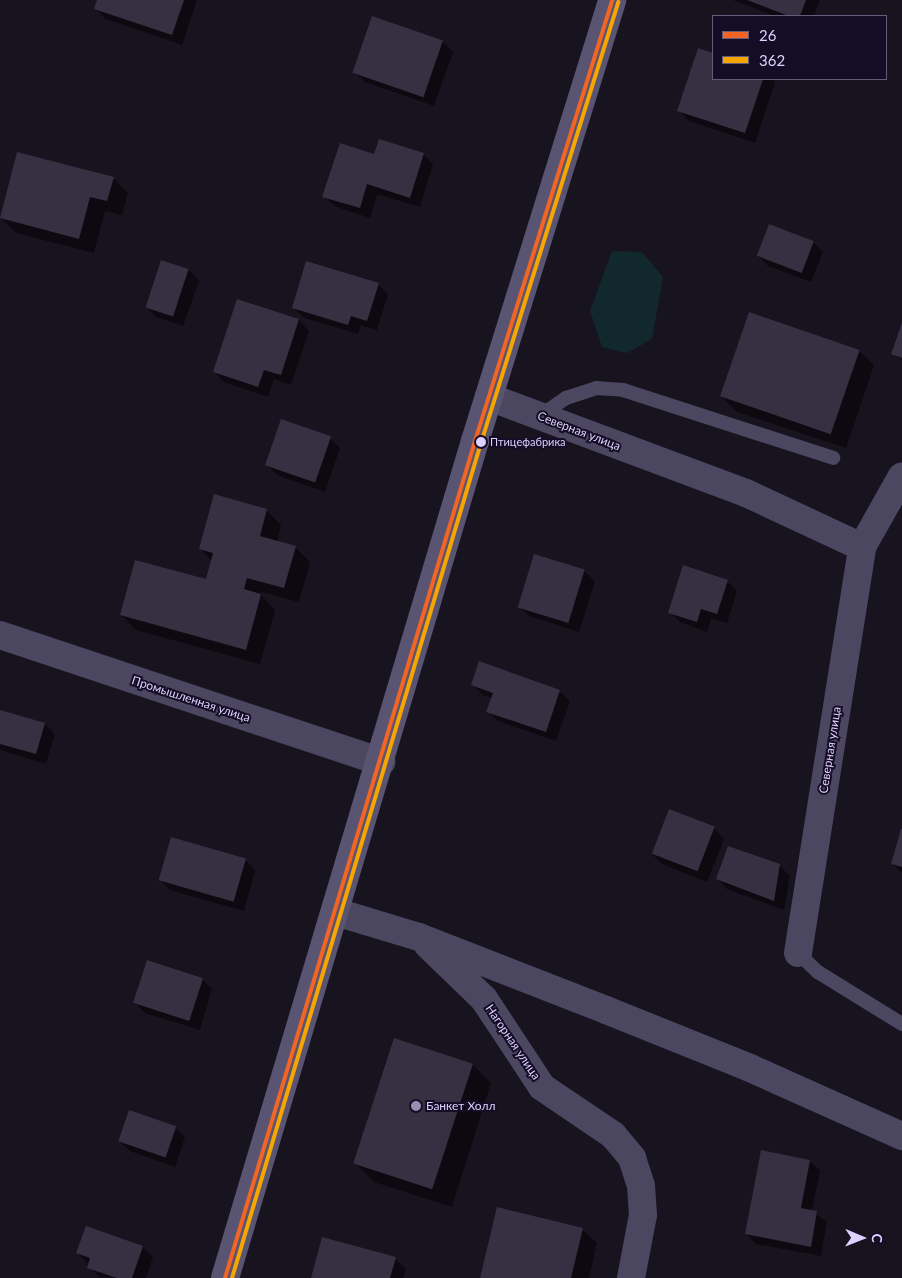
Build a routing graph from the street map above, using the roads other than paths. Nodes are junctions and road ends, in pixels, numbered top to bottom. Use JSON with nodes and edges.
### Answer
{"nodes":[{"id":1,"x":612,"y":0,"type":"edge"},
{"id":2,"x":489,"y":397,"type":"junction"},
{"id":3,"x":540,"y":416,"type":"junction"},
{"id":4,"x":833,"y":458,"type":"dead end"},
{"id":5,"x":902,"y":476,"type":"edge"},
{"id":6,"x":862,"y":547,"type":"junction"},
{"id":7,"x":0,"y":635,"type":"edge"},
{"id":8,"x":381,"y":762,"type":"junction"},
{"id":9,"x":336,"y":912,"type":"junction"},
{"id":10,"x":419,"y":937,"type":"junction"},
{"id":11,"x":798,"y":953,"type":"joint"},
{"id":12,"x":902,"y":1024,"type":"edge"},
{"id":13,"x":902,"y":1136,"type":"edge"},
{"id":14,"x":225,"y":1278,"type":"edge"},
{"id":15,"x":631,"y":1278,"type":"edge"}],
"edges":[{"from":1,"to":2,"type":"main road"},
{"from":2,"to":3,"type":"street","name":"Северная улица"},
{"from":2,"to":8,"type":"main road"},
{"from":3,"to":4,"type":"lane"},
{"from":3,"to":6,"type":"street","name":"Северная улица"},
{"from":5,"to":6,"type":"street","name":"Северная улица"},
{"from":6,"to":11,"type":"street","name":"Северная улица"},
{"from":7,"to":8,"type":"street","name":"Промышленная улица"},
{"from":8,"to":9,"type":"main road"},
{"from":9,"to":10,"type":"street"},
{"from":9,"to":14,"type":"main road"},
{"from":10,"to":13,"type":"street"},
{"from":10,"to":15,"type":"street","name":"Нагорная улица"},
{"from":11,"to":12,"type":"lane"}]}
